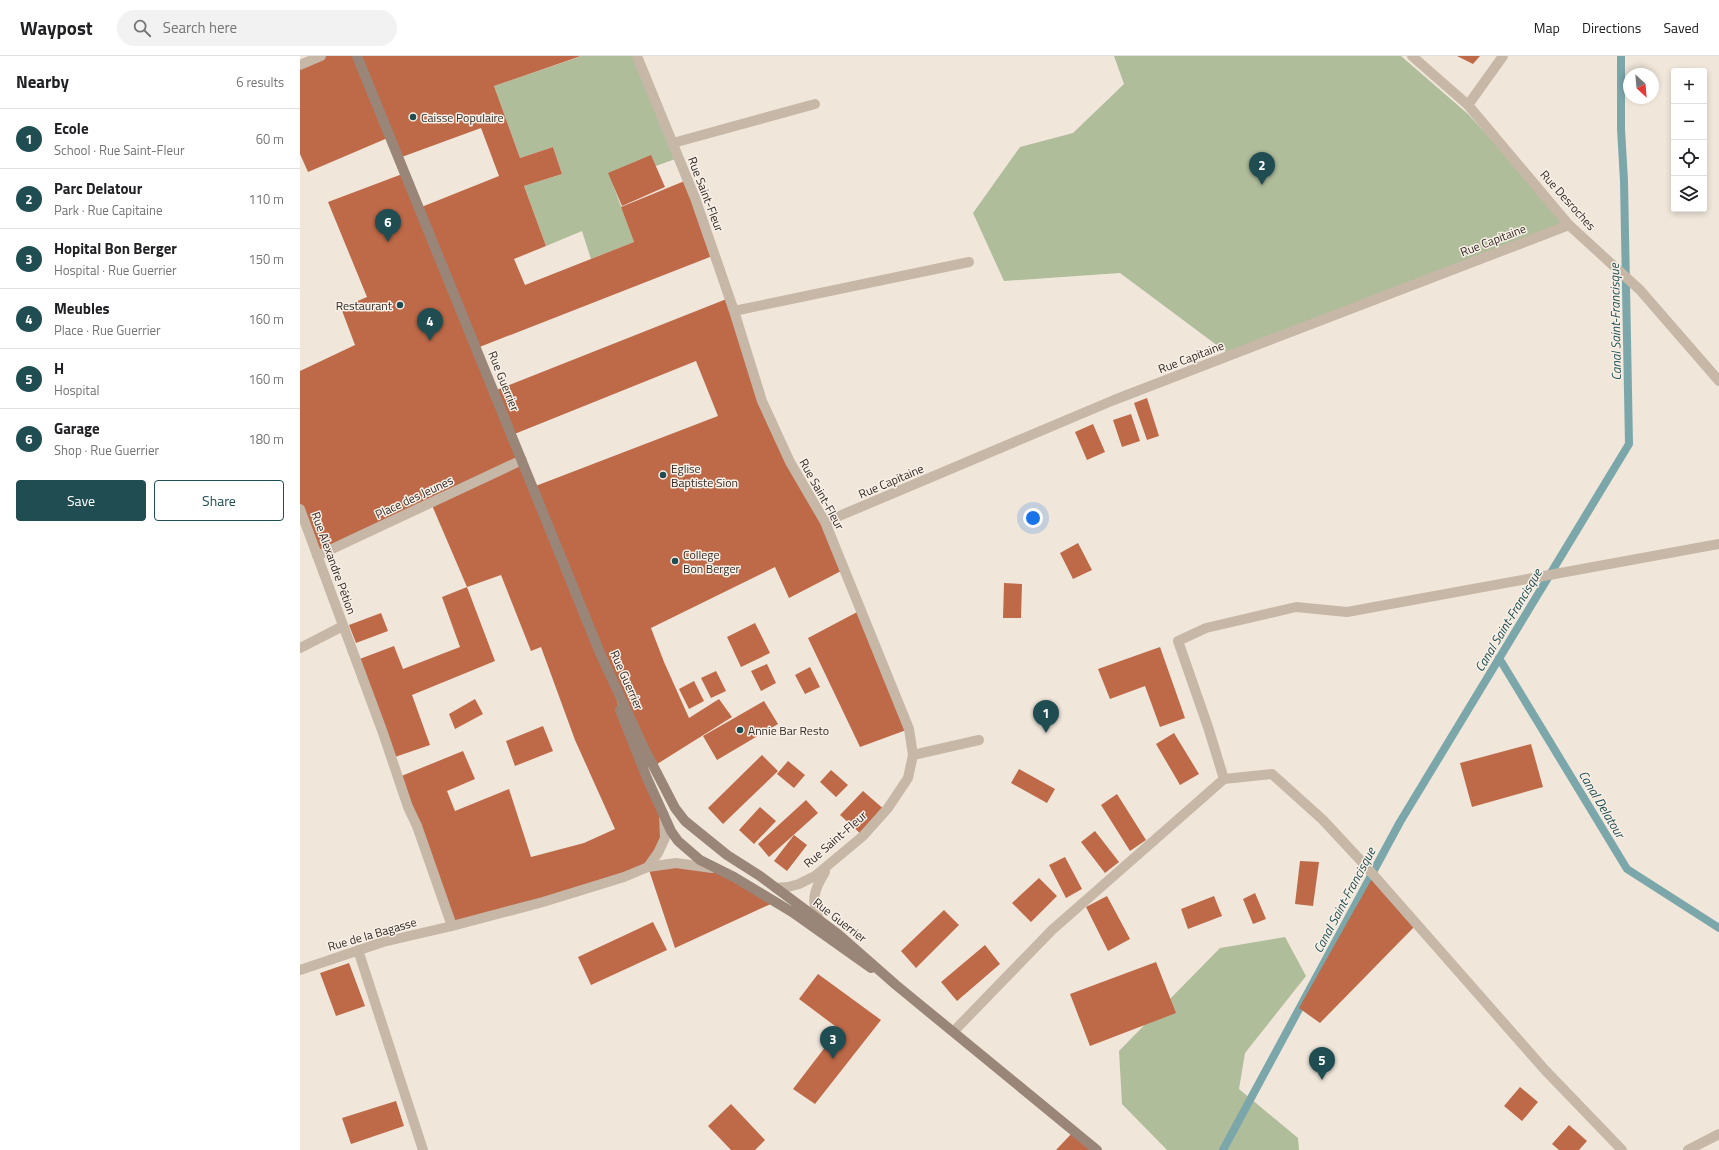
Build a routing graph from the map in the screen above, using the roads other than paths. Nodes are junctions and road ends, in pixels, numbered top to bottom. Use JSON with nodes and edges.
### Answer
{"nodes":[{"id":1,"x":321,"y":56,"type":"edge"},
{"id":2,"x":357,"y":56,"type":"edge"},
{"id":3,"x":637,"y":56,"type":"edge"},
{"id":4,"x":1412,"y":56,"type":"edge"},
{"id":5,"x":1503,"y":56,"type":"edge"},
{"id":6,"x":300,"y":64,"type":"edge"},
{"id":7,"x":815,"y":104,"type":"dead end"},
{"id":8,"x":1468,"y":104,"type":"junction"},
{"id":9,"x":672,"y":144,"type":"junction"},
{"id":10,"x":1569,"y":224,"type":"junction"},
{"id":11,"x":969,"y":262,"type":"dead end"},
{"id":12,"x":734,"y":311,"type":"junction"},
{"id":13,"x":1718,"y":379,"type":"edge"},
{"id":14,"x":522,"y":460,"type":"junction"},
{"id":15,"x":300,"y":509,"type":"edge"},
{"id":16,"x":826,"y":522,"type":"junction"},
{"id":17,"x":1719,"y":544,"type":"edge"},
{"id":18,"x":317,"y":556,"type":"junction"},
{"id":19,"x":343,"y":626,"type":"junction"},
{"id":20,"x":300,"y":648,"type":"edge"},
{"id":21,"x":600,"y":652,"type":"junction"},
{"id":22,"x":978,"y":740,"type":"dead end"},
{"id":23,"x":913,"y":755,"type":"junction"},
{"id":24,"x":1224,"y":779,"type":"junction"},
{"id":25,"x":664,"y":815,"type":"junction"},
{"id":26,"x":831,"y":864,"type":"junction"},
{"id":27,"x":648,"y":867,"type":"junction"},
{"id":28,"x":718,"y":869,"type":"junction"},
{"id":29,"x":776,"y":888,"type":"junction"},
{"id":30,"x":820,"y":921,"type":"junction"},
{"id":31,"x":452,"y":926,"type":"junction"},
{"id":32,"x":358,"y":950,"type":"junction"},
{"id":33,"x":300,"y":970,"type":"edge"},
{"id":34,"x":896,"y":985,"type":"junction"},
{"id":35,"x":954,"y":1031,"type":"junction"},
{"id":36,"x":1719,"y":1134,"type":"edge"},
{"id":37,"x":423,"y":1150,"type":"edge"},
{"id":38,"x":1097,"y":1150,"type":"edge"},
{"id":39,"x":1622,"y":1150,"type":"edge"},
{"id":40,"x":1688,"y":1150,"type":"edge"}],
"edges":[{"from":1,"to":6,"type":"street"},
{"from":2,"to":14,"type":"main road","name":"Rue Guerrier"},
{"from":3,"to":9,"type":"street","name":"Rue Saint-Fleur"},
{"from":4,"to":8,"type":"street","name":"Rue Desroches"},
{"from":5,"to":8,"type":"street"},
{"from":7,"to":9,"type":"street"},
{"from":8,"to":10,"type":"street","name":"Rue Desroches"},
{"from":9,"to":12,"type":"street","name":"Rue Saint-Fleur"},
{"from":10,"to":13,"type":"street","name":"Rue Desroches"},
{"from":10,"to":16,"type":"street","name":"Rue Capitaine"},
{"from":11,"to":12,"type":"street"},
{"from":12,"to":16,"type":"street","name":"Rue Saint-Fleur"},
{"from":14,"to":18,"type":"street","name":"Place des Jeunes"},
{"from":14,"to":21,"type":"main road","name":"Rue Guerrier"},
{"from":15,"to":18,"type":"street","name":"Rue Alexandre Pétion"},
{"from":16,"to":23,"type":"street","name":"Rue Saint-Fleur"},
{"from":17,"to":24,"type":"street"},
{"from":18,"to":19,"type":"street","name":"Rue Alexandre Pétion"},
{"from":19,"to":20,"type":"street"},
{"from":19,"to":31,"type":"street","name":"Rue Alexandre Pétion"},
{"from":21,"to":25,"type":"main road"},
{"from":21,"to":29,"type":"main road","name":"Rue Guerrier"},
{"from":22,"to":23,"type":"street"},
{"from":23,"to":26,"type":"street","name":"Rue Saint-Fleur"},
{"from":24,"to":35,"type":"street"},
{"from":24,"to":39,"type":"street"},
{"from":25,"to":27,"type":"street"},
{"from":25,"to":28,"type":"main road"},
{"from":26,"to":29,"type":"street","name":"Rue Saint-Fleur"},
{"from":26,"to":30,"type":"street"},
{"from":27,"to":28,"type":"street","name":"Rue de la Bagasse"},
{"from":27,"to":31,"type":"street","name":"Rue de la Bagasse"},
{"from":28,"to":34,"type":"main road"},
{"from":29,"to":30,"type":"main road","name":"Rue Guerrier"},
{"from":30,"to":34,"type":"main road","name":"Rue Guerrier"},
{"from":31,"to":32,"type":"street","name":"Rue de la Bagasse"},
{"from":32,"to":33,"type":"street","name":"Rue de la Bagasse"},
{"from":32,"to":37,"type":"street"},
{"from":34,"to":35,"type":"main road","name":"Rue Guerrier"},
{"from":35,"to":38,"type":"main road","name":"Rue Guerrier"},
{"from":36,"to":40,"type":"street"}]}
